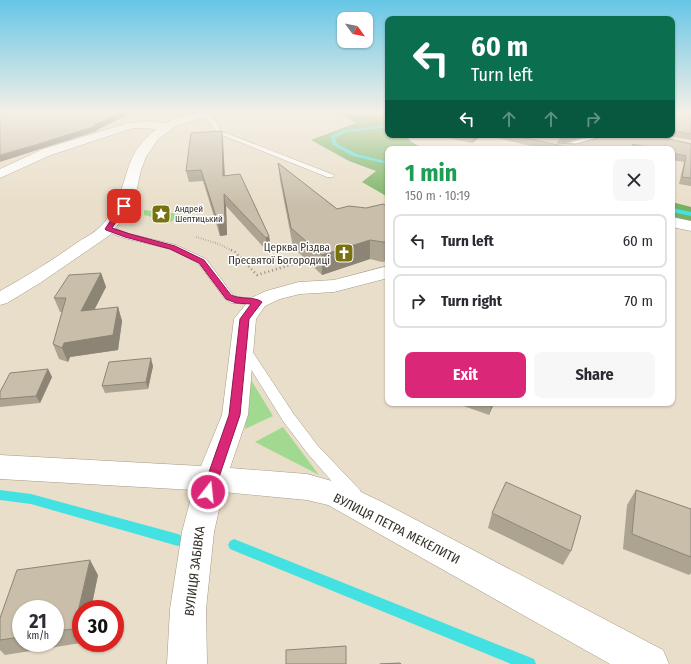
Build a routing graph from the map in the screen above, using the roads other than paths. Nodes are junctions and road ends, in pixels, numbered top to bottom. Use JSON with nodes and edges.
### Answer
{"nodes":[{"id":1,"x":75,"y":143,"type":"edge"},
{"id":2,"x":147,"y":143,"type":"edge"},
{"id":3,"x":247,"y":143,"type":"edge"},
{"id":4,"x":0,"y":174,"type":"edge"},
{"id":5,"x":330,"y":175,"type":"dead end"},
{"id":6,"x":675,"y":223,"type":"edge"},
{"id":7,"x":691,"y":226,"type":"edge"},
{"id":8,"x":108,"y":229,"type":"junction"},
{"id":9,"x":385,"y":273,"type":"edge"},
{"id":10,"x":0,"y":299,"type":"edge"},
{"id":11,"x":258,"y":302,"type":"junction"},
{"id":12,"x":243,"y":346,"type":"junction"},
{"id":13,"x":0,"y":467,"type":"edge"},
{"id":14,"x":212,"y":479,"type":"junction"},
{"id":15,"x":371,"y":512,"type":"junction"},
{"id":16,"x":187,"y":664,"type":"edge"},
{"id":17,"x":649,"y":664,"type":"edge"}],
"edges":[{"from":1,"to":4,"type":"street"},
{"from":2,"to":8,"type":"street"},
{"from":3,"to":5,"type":"lane"},
{"from":6,"to":7,"type":"street"},
{"from":8,"to":10,"type":"street"},
{"from":8,"to":11,"type":"lane"},
{"from":9,"to":11,"type":"street"},
{"from":11,"to":12,"type":"street","name":"ВУЛИЦЯ ЗАБІВКА"},
{"from":12,"to":14,"type":"street","name":"ВУЛИЦЯ ЗАБІВКА"},
{"from":12,"to":15,"type":"lane"},
{"from":13,"to":14,"type":"street","name":"ВУЛИЦЯ ПЕТРА МЕКЕЛИТИ"},
{"from":14,"to":15,"type":"street","name":"ВУЛИЦЯ ПЕТРА МЕКЕЛИТИ"},
{"from":14,"to":16,"type":"street","name":"ВУЛИЦЯ ЗАБІВКА"},
{"from":15,"to":17,"type":"street","name":"ВУЛИЦЯ ПЕТРА МЕКЕЛИТИ"}]}
